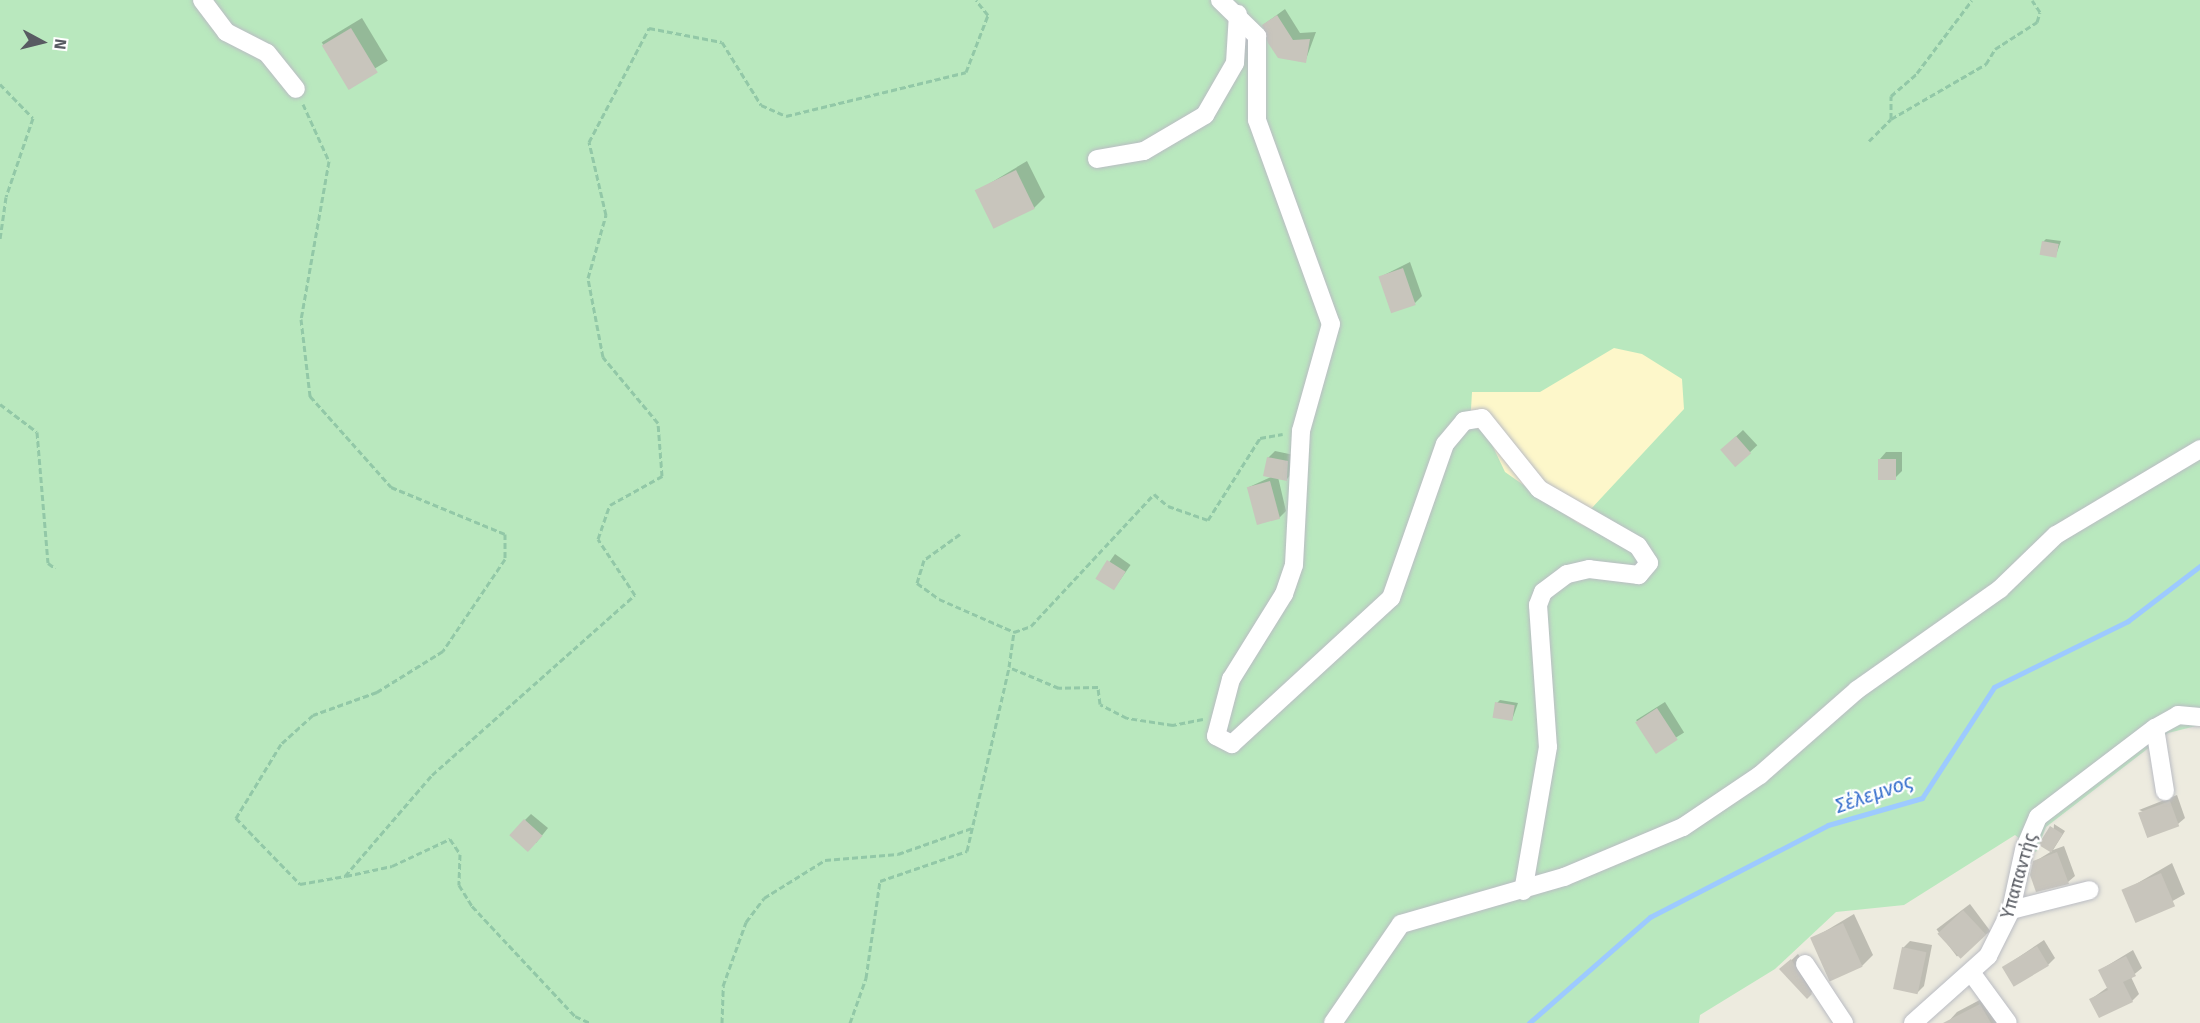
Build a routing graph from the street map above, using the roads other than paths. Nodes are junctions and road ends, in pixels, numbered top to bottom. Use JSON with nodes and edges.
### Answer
{"nodes":[{"id":1,"x":202,"y":0,"type":"edge"},
{"id":2,"x":1220,"y":0,"type":"edge"},
{"id":3,"x":1238,"y":14,"type":"junction"},
{"id":4,"x":296,"y":89,"type":"road end"},
{"id":5,"x":1097,"y":159,"type":"dead end"},
{"id":6,"x":2200,"y":449,"type":"edge"},
{"id":7,"x":2200,"y":717,"type":"edge"},
{"id":8,"x":2155,"y":728,"type":"junction"},
{"id":9,"x":2165,"y":791,"type":"dead end"},
{"id":10,"x":2090,"y":890,"type":"dead end"},
{"id":11,"x":1523,"y":891,"type":"junction"},
{"id":12,"x":2011,"y":910,"type":"junction"},
{"id":13,"x":1805,"y":964,"type":"dead end"},
{"id":14,"x":1973,"y":975,"type":"junction"},
{"id":15,"x":1922,"y":1020,"type":"edge"},
{"id":16,"x":1333,"y":1023,"type":"edge"},
{"id":17,"x":1844,"y":1023,"type":"edge"},
{"id":18,"x":2008,"y":1023,"type":"edge"}],
"edges":[{"from":1,"to":4,"type":"street"},
{"from":2,"to":3,"type":"street"},
{"from":3,"to":5,"type":"street"},
{"from":3,"to":11,"type":"street"},
{"from":6,"to":11,"type":"street"},
{"from":7,"to":8,"type":"street","name":"Υπαπαντής"},
{"from":8,"to":9,"type":"street"},
{"from":8,"to":12,"type":"street","name":"Υπαπαντής"},
{"from":10,"to":12,"type":"street"},
{"from":11,"to":16,"type":"street"},
{"from":12,"to":14,"type":"street","name":"Υπαπαντής"},
{"from":13,"to":17,"type":"street"},
{"from":14,"to":15,"type":"street","name":"Υπαπαντής"},
{"from":14,"to":18,"type":"street"}]}
